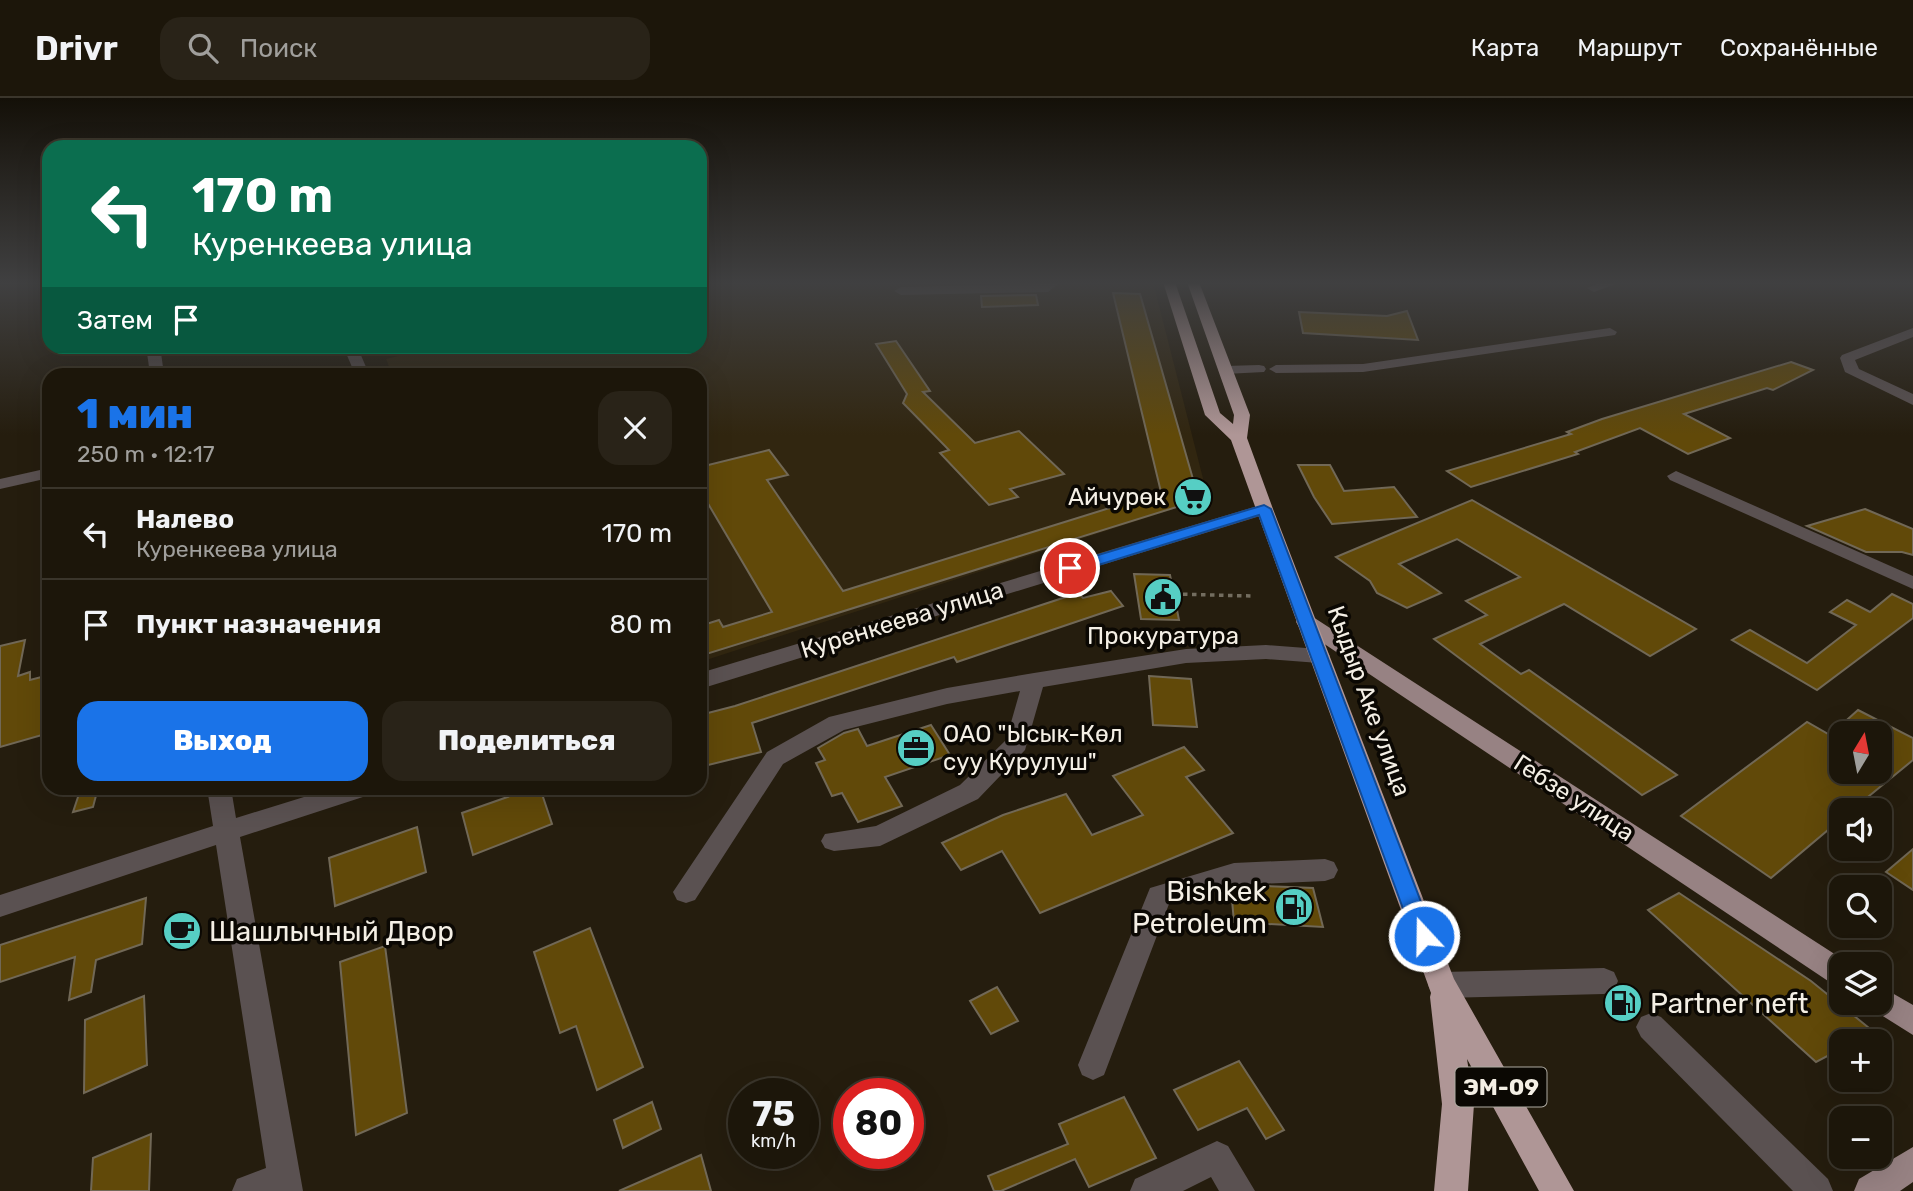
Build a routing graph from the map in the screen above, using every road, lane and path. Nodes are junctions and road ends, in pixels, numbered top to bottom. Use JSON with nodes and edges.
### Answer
{"nodes":[{"id":1,"x":1186,"y":333,"type":"edge"},
{"id":2,"x":1212,"y":333,"type":"edge"},
{"id":3,"x":1603,"y":333,"type":"edge"},
{"id":4,"x":1910,"y":333,"type":"edge"},
{"id":5,"x":1259,"y":369,"type":"dead end"},
{"id":6,"x":1276,"y":369,"type":"dead end"},
{"id":7,"x":1225,"y":370,"type":"junction"},
{"id":8,"x":1913,"y":400,"type":"edge"},
{"id":9,"x":1239,"y":438,"type":"junction"},
{"id":10,"x":42,"y":475,"type":"edge"},
{"id":11,"x":1676,"y":476,"type":"dead end"},
{"id":12,"x":0,"y":484,"type":"edge"},
{"id":13,"x":1264,"y":509,"type":"junction"},
{"id":14,"x":1913,"y":583,"type":"edge"},
{"id":15,"x":1174,"y":594,"type":"dead end"},
{"id":16,"x":1251,"y":596,"type":"dead end"},
{"id":17,"x":1306,"y":622,"type":"junction"},
{"id":18,"x":1319,"y":656,"type":"junction"},
{"id":19,"x":707,"y":679,"type":"edge"},
{"id":20,"x":1034,"y":681,"type":"junction"},
{"id":21,"x":220,"y":795,"type":"edge"},
{"id":22,"x":338,"y":795,"type":"edge"},
{"id":23,"x":225,"y":831,"type":"junction"},
{"id":24,"x":834,"y":841,"type":"dead end"},
{"id":25,"x":1325,"y":870,"type":"dead end"},
{"id":26,"x":686,"y":892,"type":"dead end"},
{"id":27,"x":0,"y":906,"type":"edge"},
{"id":28,"x":1829,"y":966,"type":"edge"},
{"id":29,"x":1604,"y":981,"type":"dead end"},
{"id":30,"x":1442,"y":985,"type":"junction"},
{"id":31,"x":1892,"y":1007,"type":"edge"},
{"id":32,"x":1913,"y":1021,"type":"edge"},
{"id":33,"x":1651,"y":1027,"type":"dead end"},
{"id":34,"x":1093,"y":1065,"type":"dead end"},
{"id":35,"x":1913,"y":1163,"type":"edge"},
{"id":36,"x":286,"y":1183,"type":"edge"},
{"id":37,"x":248,"y":1191,"type":"edge"},
{"id":38,"x":1147,"y":1191,"type":"edge"},
{"id":39,"x":1238,"y":1191,"type":"edge"},
{"id":40,"x":1451,"y":1191,"type":"edge"},
{"id":41,"x":1557,"y":1191,"type":"edge"},
{"id":42,"x":1816,"y":1191,"type":"edge"},
{"id":43,"x":1871,"y":1191,"type":"edge"}],
"edges":[{"from":1,"to":9,"type":"highway","name":"Кыдыр Аке улица","number":"ЭМ-09"},
{"from":2,"to":7,"type":"highway","name":"Кыдыр Аке улица","number":"ЭМ-09"},
{"from":3,"to":6,"type":"street"},
{"from":4,"to":8,"type":"street"},
{"from":5,"to":7,"type":"street"},
{"from":7,"to":9,"type":"highway","name":"Кыдыр Аке улица","number":"ЭМ-09"},
{"from":9,"to":13,"type":"highway","name":"Кыдыр Аке улица","number":"ЭМ-09"},
{"from":10,"to":12,"type":"street"},
{"from":11,"to":14,"type":"street"},
{"from":13,"to":17,"type":"highway","name":"Кыдыр Аке улица","number":"ЭМ-09"},
{"from":13,"to":19,"type":"street","name":"Куренкеева улица"},
{"from":15,"to":16,"type":"path"},
{"from":17,"to":18,"type":"highway","name":"Кыдыр Аке улица","number":"ЭМ-09"},
{"from":17,"to":28,"type":"main road","name":"Гебзе улица"},
{"from":18,"to":20,"type":"street"},
{"from":18,"to":30,"type":"highway","name":"Кыдыр Аке улица","number":"ЭМ-09"},
{"from":20,"to":24,"type":"street"},
{"from":20,"to":26,"type":"street"},
{"from":21,"to":23,"type":"street"},
{"from":22,"to":23,"type":"street"},
{"from":23,"to":27,"type":"street"},
{"from":23,"to":36,"type":"street"},
{"from":25,"to":34,"type":"street"},
{"from":29,"to":30,"type":"street"},
{"from":30,"to":40,"type":"highway","name":"Кыдыр Аке улица","number":"ЭМ-09"},
{"from":30,"to":41,"type":"highway","name":"Кыдыр Аке улица","number":"ЭМ-09"},
{"from":31,"to":32,"type":"main road"},
{"from":33,"to":42,"type":"street"},
{"from":35,"to":43,"type":"main road"},
{"from":36,"to":37,"type":"street"},
{"from":38,"to":39,"type":"street"}]}
